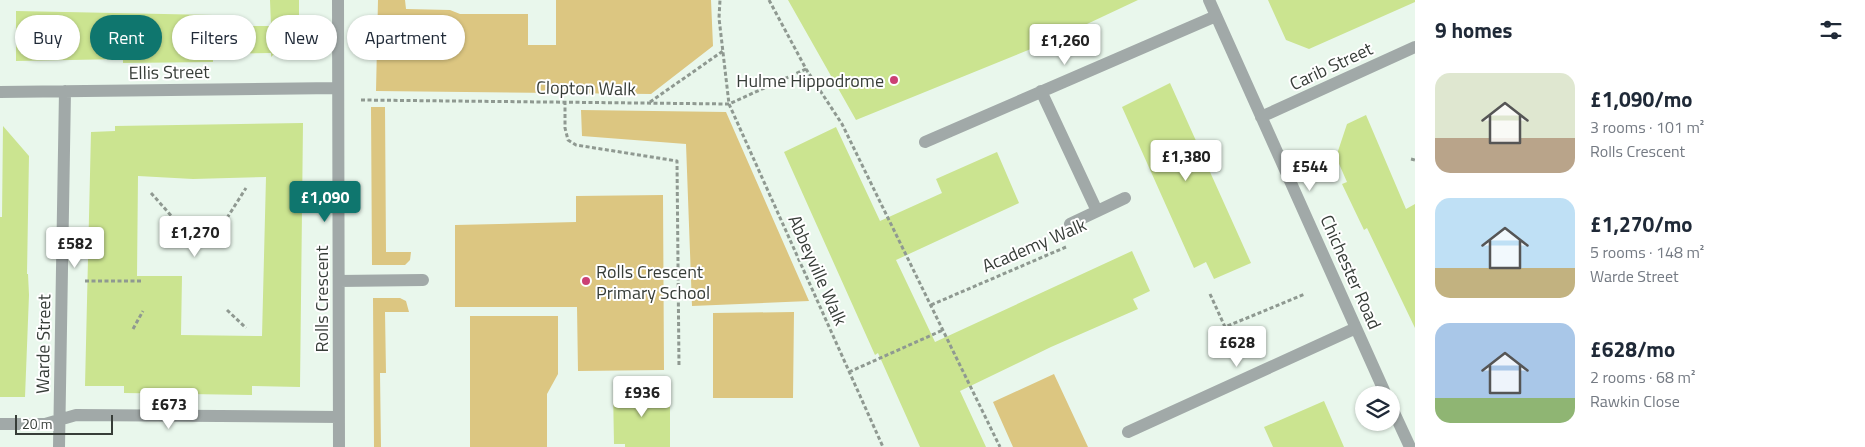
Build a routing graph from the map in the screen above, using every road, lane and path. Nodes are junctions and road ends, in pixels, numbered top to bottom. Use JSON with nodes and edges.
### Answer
{"nodes":[{"id":1,"x":338,"y":0,"type":"edge"},
{"id":2,"x":720,"y":0,"type":"edge"},
{"id":3,"x":769,"y":0,"type":"edge"},
{"id":4,"x":1209,"y":0,"type":"edge"},
{"id":5,"x":1216,"y":16,"type":"junction"},
{"id":6,"x":1415,"y":46,"type":"edge"},
{"id":7,"x":723,"y":50,"type":"junction"},
{"id":8,"x":806,"y":69,"type":"junction"},
{"id":9,"x":65,"y":91,"type":"junction"},
{"id":10,"x":0,"y":92,"type":"edge"},
{"id":11,"x":1041,"y":92,"type":"junction"},
{"id":12,"x":338,"y":94,"type":"junction"},
{"id":13,"x":565,"y":101,"type":"junction"},
{"id":14,"x":650,"y":102,"type":"junction"},
{"id":15,"x":729,"y":104,"type":"junction"},
{"id":16,"x":1262,"y":117,"type":"junction"},
{"id":17,"x":924,"y":142,"type":"dead end"},
{"id":18,"x":246,"y":188,"type":"dead end"},
{"id":19,"x":151,"y":193,"type":"dead end"},
{"id":20,"x":1125,"y":198,"type":"dead end"},
{"id":21,"x":1097,"y":211,"type":"junction"},
{"id":22,"x":227,"y":218,"type":"dead end"},
{"id":23,"x":175,"y":220,"type":"dead end"},
{"id":24,"x":1070,"y":224,"type":"dead end"},
{"id":25,"x":1067,"y":246,"type":"dead end"},
{"id":26,"x":61,"y":280,"type":"junction"},
{"id":27,"x":423,"y":280,"type":"dead end"},
{"id":28,"x":143,"y":281,"type":"dead end"},
{"id":29,"x":339,"y":281,"type":"junction"},
{"id":30,"x":1210,"y":294,"type":"dead end"},
{"id":31,"x":1304,"y":294,"type":"dead end"},
{"id":32,"x":931,"y":305,"type":"junction"},
{"id":33,"x":227,"y":310,"type":"dead end"},
{"id":34,"x":143,"y":311,"type":"dead end"},
{"id":35,"x":246,"y":328,"type":"dead end"},
{"id":36,"x":1356,"y":328,"type":"junction"},
{"id":37,"x":133,"y":329,"type":"dead end"},
{"id":38,"x":943,"y":330,"type":"junction"},
{"id":39,"x":679,"y":367,"type":"dead end"},
{"id":40,"x":849,"y":372,"type":"junction"},
{"id":41,"x":1382,"y":386,"type":"edge"},
{"id":42,"x":339,"y":417,"type":"junction"},
{"id":43,"x":59,"y":420,"type":"junction"},
{"id":44,"x":0,"y":424,"type":"edge"},
{"id":45,"x":1400,"y":425,"type":"edge"},
{"id":46,"x":1128,"y":432,"type":"dead end"},
{"id":47,"x":59,"y":447,"type":"edge"},
{"id":48,"x":339,"y":447,"type":"edge"},
{"id":49,"x":882,"y":447,"type":"edge"},
{"id":50,"x":1000,"y":447,"type":"edge"},
{"id":51,"x":1410,"y":447,"type":"edge"}],
"edges":[{"from":1,"to":12,"type":"street","name":"Rolls Crescent"},
{"from":2,"to":7,"type":"path"},
{"from":3,"to":8,"type":"path"},
{"from":4,"to":5,"type":"street","name":"Chichester Road"},
{"from":5,"to":11,"type":"street"},
{"from":5,"to":16,"type":"street","name":"Chichester Road"},
{"from":6,"to":16,"type":"street","name":"Carib Street"},
{"from":7,"to":14,"type":"path"},
{"from":7,"to":15,"type":"path"},
{"from":8,"to":15,"type":"path"},
{"from":8,"to":32,"type":"path"},
{"from":9,"to":10,"type":"street","name":"Ellis Street"},
{"from":9,"to":12,"type":"street","name":"Ellis Street"},
{"from":9,"to":26,"type":"street","name":"Warde Street"},
{"from":11,"to":17,"type":"street"},
{"from":11,"to":21,"type":"street"},
{"from":12,"to":13,"type":"path","name":"Clopton Walk"},
{"from":12,"to":29,"type":"street","name":"Rolls Crescent"},
{"from":13,"to":14,"type":"path","name":"Clopton Walk"},
{"from":13,"to":39,"type":"path"},
{"from":14,"to":15,"type":"path","name":"Clopton Walk"},
{"from":15,"to":40,"type":"path","name":"Abbeyville Walk"},
{"from":16,"to":36,"type":"street","name":"Chichester Road"},
{"from":18,"to":22,"type":"path"},
{"from":19,"to":23,"type":"path"},
{"from":20,"to":21,"type":"street"},
{"from":21,"to":24,"type":"street"},
{"from":25,"to":32,"type":"path","name":"Academy Walk"},
{"from":26,"to":28,"type":"path"},
{"from":26,"to":43,"type":"street","name":"Warde Street"},
{"from":27,"to":29,"type":"street"},
{"from":29,"to":42,"type":"street","name":"Rolls Crescent"},
{"from":30,"to":31,"type":"path"},
{"from":32,"to":38,"type":"path"},
{"from":33,"to":35,"type":"path"},
{"from":34,"to":37,"type":"path"},
{"from":36,"to":41,"type":"street","name":"Chichester Road"},
{"from":36,"to":46,"type":"street"},
{"from":38,"to":40,"type":"path"},
{"from":38,"to":50,"type":"path"},
{"from":40,"to":49,"type":"path","name":"Abbeyville Walk"},
{"from":42,"to":43,"type":"street"},
{"from":42,"to":48,"type":"street","name":"Rolls Crescent"},
{"from":43,"to":44,"type":"street"},
{"from":43,"to":47,"type":"street","name":"Warde Street"},
{"from":45,"to":51,"type":"street"}]}
